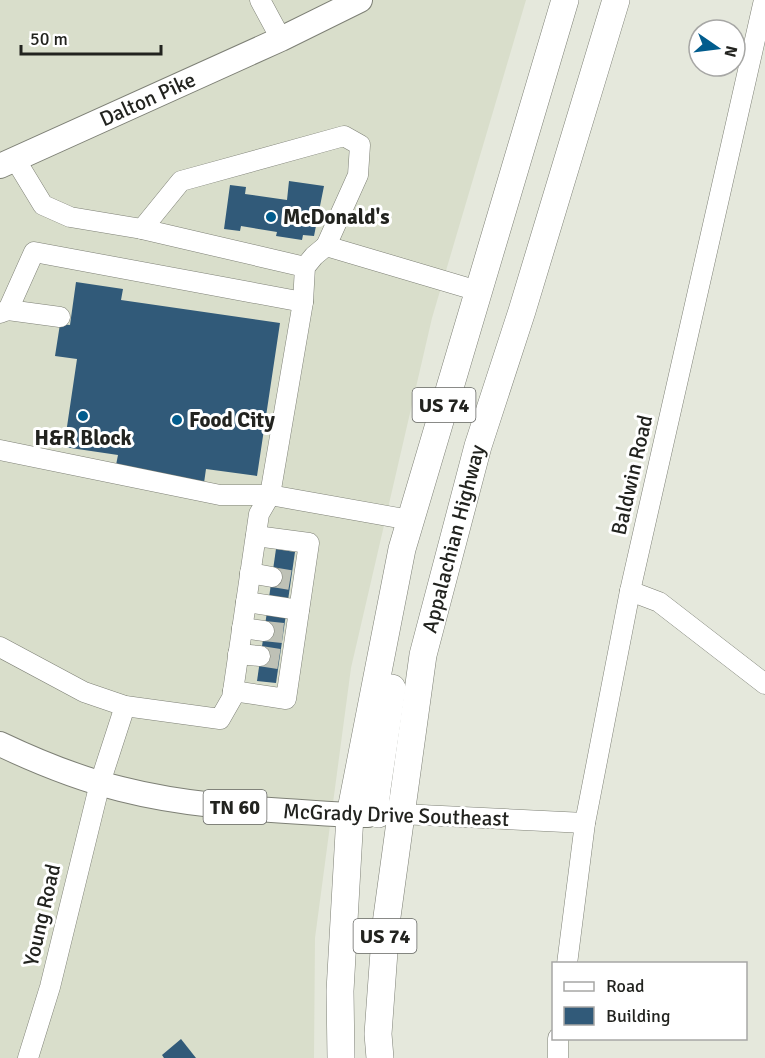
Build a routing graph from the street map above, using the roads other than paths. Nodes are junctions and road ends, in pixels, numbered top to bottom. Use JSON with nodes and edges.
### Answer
{"nodes":[{"id":1,"x":260,"y":0,"type":"edge"},
{"id":2,"x":360,"y":0,"type":"edge"},
{"id":3,"x":565,"y":0,"type":"edge"},
{"id":4,"x":616,"y":0,"type":"edge"},
{"id":5,"x":764,"y":0,"type":"edge"},
{"id":6,"x":281,"y":39,"type":"junction"},
{"id":7,"x":7,"y":163,"type":"edge"},
{"id":8,"x":142,"y":229,"type":"junction"},
{"id":9,"x":326,"y":246,"type":"junction"},
{"id":10,"x":305,"y":267,"type":"junction"},
{"id":11,"x":478,"y":291,"type":"junction"},
{"id":12,"x":303,"y":302,"type":"junction"},
{"id":13,"x":4,"y":312,"type":"edge"},
{"id":14,"x":60,"y":318,"type":"dead end"},
{"id":15,"x":0,"y":450,"type":"edge"},
{"id":16,"x":270,"y":495,"type":"junction"},
{"id":17,"x":410,"y":520,"type":"junction"},
{"id":18,"x":255,"y":536,"type":"junction"},
{"id":19,"x":402,"y":549,"type":"junction"},
{"id":20,"x":250,"y":573,"type":"junction"},
{"id":21,"x":288,"y":579,"type":"junction"},
{"id":22,"x":630,"y":591,"type":"junction"},
{"id":23,"x":246,"y":602,"type":"junction"},
{"id":24,"x":299,"y":610,"type":"junction"},
{"id":25,"x":242,"y":628,"type":"junction"},
{"id":26,"x":281,"y":633,"type":"junction"},
{"id":27,"x":0,"y":647,"type":"edge"},
{"id":28,"x":238,"y":654,"type":"junction"},
{"id":29,"x":277,"y":658,"type":"junction"},
{"id":30,"x":765,"y":684,"type":"edge"},
{"id":31,"x":233,"y":691,"type":"junction"},
{"id":32,"x":125,"y":706,"type":"junction"},
{"id":33,"x":0,"y":744,"type":"edge"},
{"id":34,"x":100,"y":783,"type":"junction"},
{"id":35,"x":389,"y":814,"type":"junction"},
{"id":36,"x":350,"y":815,"type":"junction"},
{"id":37,"x":585,"y":823,"type":"junction"},
{"id":38,"x":567,"y":962,"type":"edge"},
{"id":39,"x":558,"y":1040,"type":"edge"},
{"id":40,"x":28,"y":1058,"type":"edge"},
{"id":41,"x":341,"y":1058,"type":"edge"},
{"id":42,"x":380,"y":1058,"type":"edge"},
{"id":43,"x":558,"y":1058,"type":"edge"}],
"edges":[{"from":1,"to":6,"type":"street"},
{"from":2,"to":6,"type":"main road","name":"Dalton Pike"},
{"from":3,"to":11,"type":"highway","name":"Appalachian Highway","number":"US 74"},
{"from":4,"to":35,"type":"highway","name":"Appalachian Highway","number":"US 74"},
{"from":5,"to":22,"type":"street","name":"Baldwin Road"},
{"from":6,"to":7,"type":"main road","name":"Dalton Pike"},
{"from":7,"to":8,"type":"street"},
{"from":8,"to":9,"type":"street"},
{"from":8,"to":10,"type":"street"},
{"from":9,"to":10,"type":"street"},
{"from":9,"to":11,"type":"street"},
{"from":10,"to":12,"type":"street"},
{"from":11,"to":17,"type":"highway","name":"Appalachian Highway","number":"US 74"},
{"from":12,"to":13,"type":"street"},
{"from":12,"to":16,"type":"street"},
{"from":13,"to":14,"type":"street"},
{"from":15,"to":16,"type":"street"},
{"from":16,"to":17,"type":"street"},
{"from":16,"to":18,"type":"street"},
{"from":17,"to":19,"type":"highway","name":"Appalachian Highway","number":"US 74"},
{"from":18,"to":20,"type":"street"},
{"from":18,"to":21,"type":"street"},
{"from":19,"to":35,"type":"highway"},
{"from":19,"to":36,"type":"highway","name":"Appalachian Highway","number":"US 74"},
{"from":20,"to":21,"type":"street"},
{"from":20,"to":23,"type":"street"},
{"from":21,"to":24,"type":"street"},
{"from":22,"to":30,"type":"street"},
{"from":22,"to":37,"type":"street","name":"Baldwin Road"},
{"from":23,"to":24,"type":"street"},
{"from":23,"to":25,"type":"street"},
{"from":24,"to":26,"type":"street"},
{"from":25,"to":26,"type":"street"},
{"from":25,"to":28,"type":"street"},
{"from":26,"to":29,"type":"street"},
{"from":27,"to":32,"type":"street"},
{"from":28,"to":29,"type":"street"},
{"from":28,"to":31,"type":"street"},
{"from":29,"to":31,"type":"street"},
{"from":31,"to":32,"type":"street"},
{"from":32,"to":34,"type":"street","name":"Young Road"},
{"from":33,"to":34,"type":"main road","name":"McGrady Drive Southeast","number":"TN 60"},
{"from":34,"to":36,"type":"main road","name":"McGrady Drive Southeast","number":"TN 60"},
{"from":34,"to":40,"type":"street","name":"Young Road"},
{"from":35,"to":36,"type":"main road","name":"McGrady Drive Southeast"},
{"from":35,"to":37,"type":"street","name":"McGrady Drive Southeast"},
{"from":35,"to":42,"type":"highway","name":"Appalachian Highway","number":"US 74"},
{"from":36,"to":41,"type":"highway","name":"Appalachian Highway","number":"US 74"},
{"from":37,"to":38,"type":"street","name":"Baldwin Road"},
{"from":39,"to":43,"type":"street"}]}
